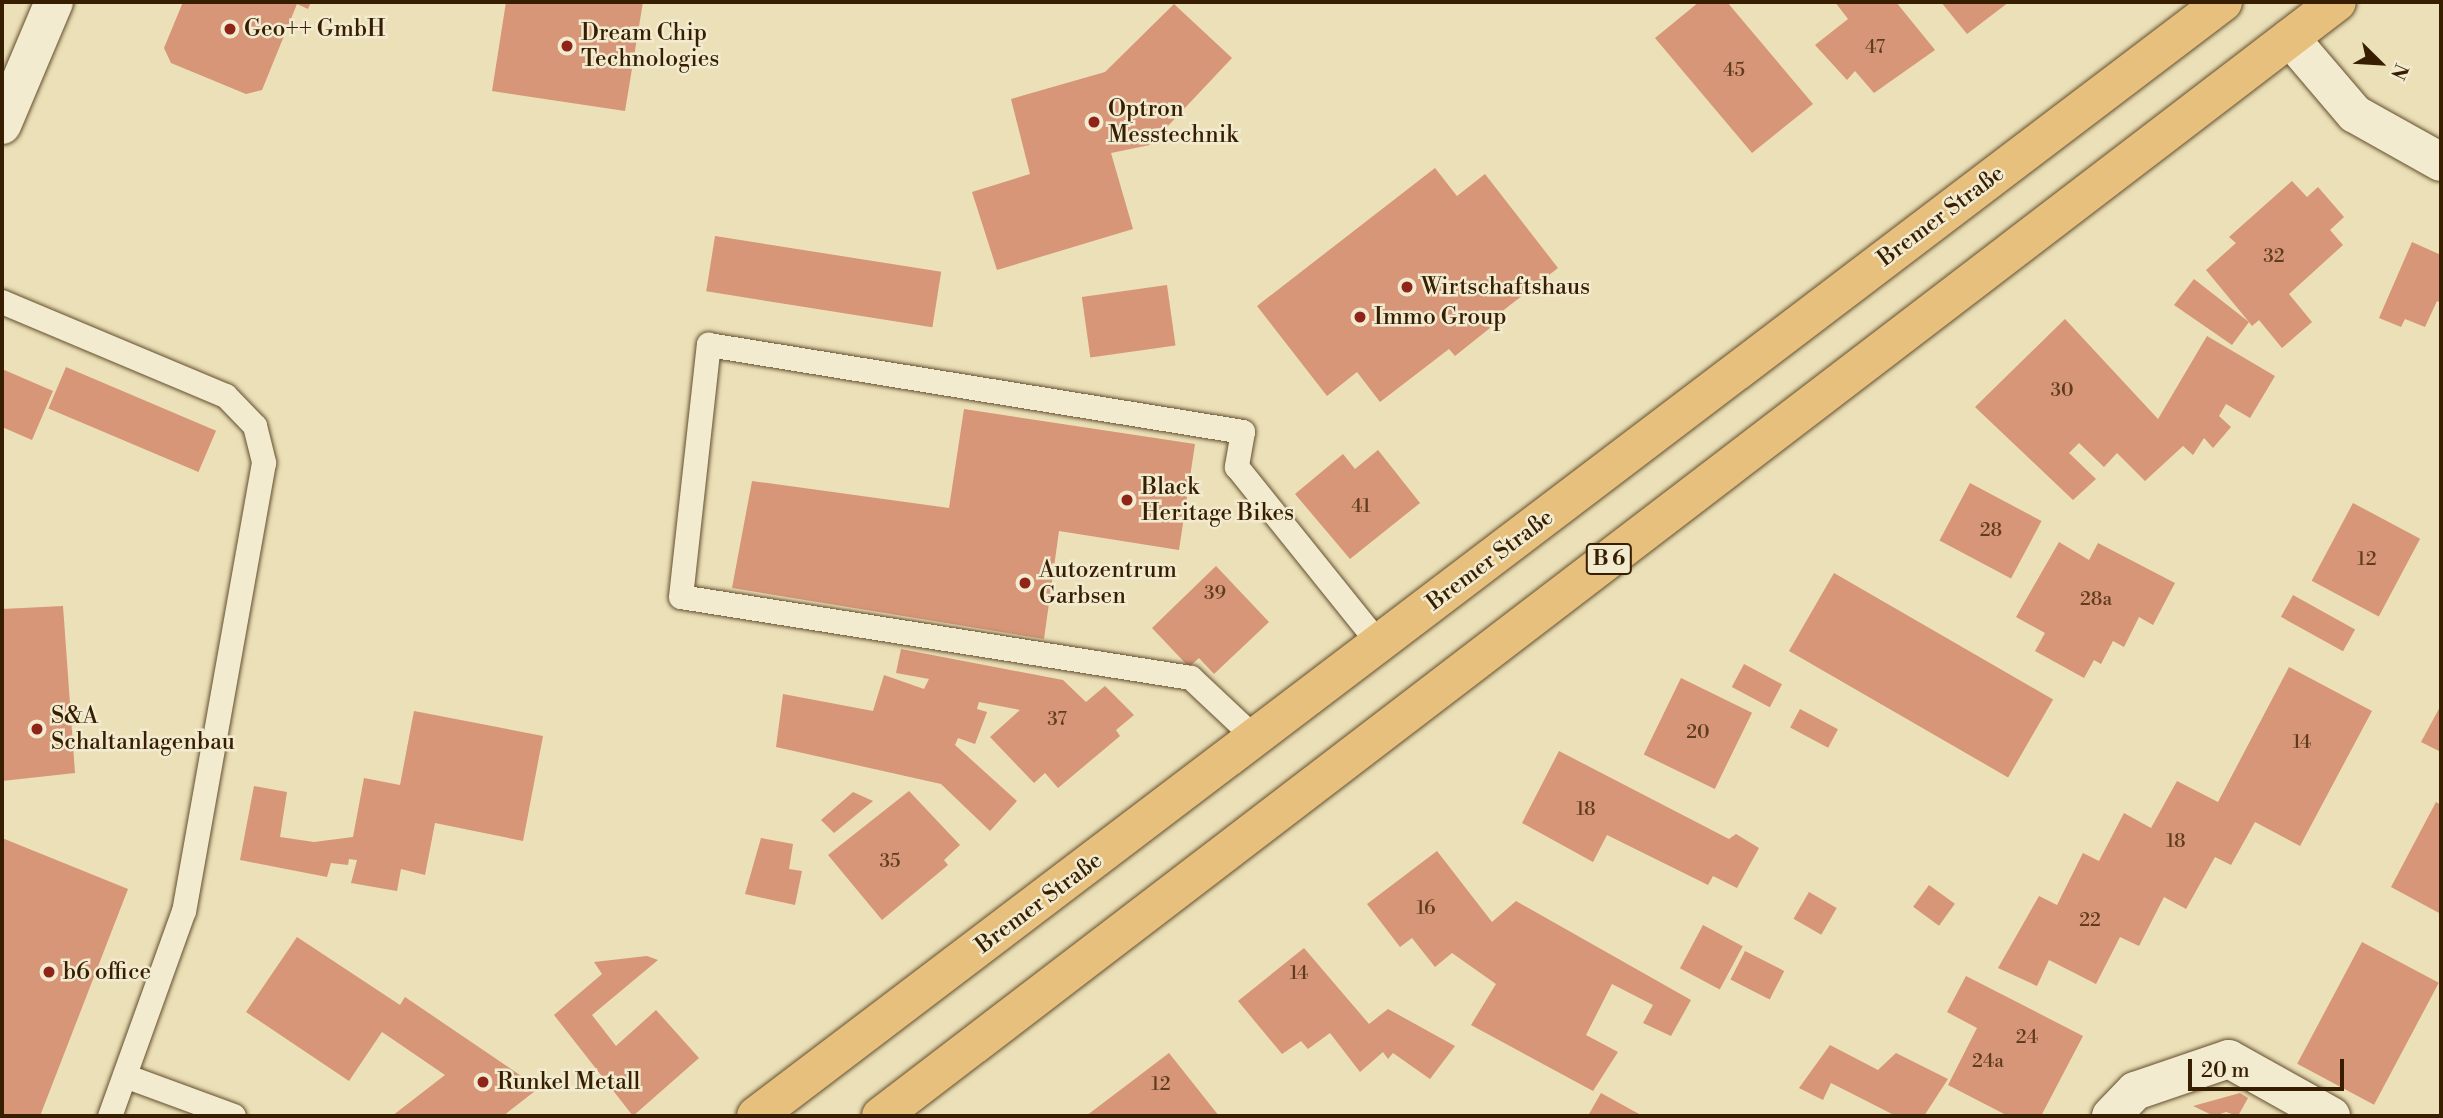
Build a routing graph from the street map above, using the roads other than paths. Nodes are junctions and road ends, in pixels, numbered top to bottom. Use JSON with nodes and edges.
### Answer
{"nodes":[{"id":1,"x":54,"y":2,"type":"edge"},
{"id":2,"x":2337,"y":2,"type":"edge"},
{"id":3,"x":2215,"y":4,"type":"edge"},
{"id":4,"x":2290,"y":38,"type":"junction"},
{"id":5,"x":2,"y":125,"type":"edge"},
{"id":6,"x":2441,"y":162,"type":"edge"},
{"id":7,"x":2,"y":302,"type":"edge"},
{"id":8,"x":1380,"y":645,"type":"junction"},
{"id":9,"x":1255,"y":738,"type":"junction"},
{"id":10,"x":125,"y":1076,"type":"junction"},
{"id":11,"x":110,"y":1116,"type":"edge"},
{"id":12,"x":234,"y":1116,"type":"edge"},
{"id":13,"x":756,"y":1116,"type":"edge"},
{"id":14,"x":881,"y":1116,"type":"edge"},
{"id":15,"x":2111,"y":1116,"type":"edge"},
{"id":16,"x":2331,"y":1116,"type":"edge"}],
"edges":[{"from":1,"to":5,"type":"street"},
{"from":2,"to":4,"type":"main road","number":"B 6"},
{"from":3,"to":8,"type":"main road","name":"Bremer Straße"},
{"from":4,"to":6,"type":"street"},
{"from":4,"to":14,"type":"main road","number":"B 6"},
{"from":7,"to":10,"type":"lane"},
{"from":8,"to":9,"type":"main road","name":"Bremer Straße"},
{"from":8,"to":9,"type":"lane"},
{"from":9,"to":13,"type":"main road","name":"Bremer Straße"},
{"from":10,"to":11,"type":"lane"},
{"from":10,"to":12,"type":"lane"},
{"from":15,"to":16,"type":"street"}]}
